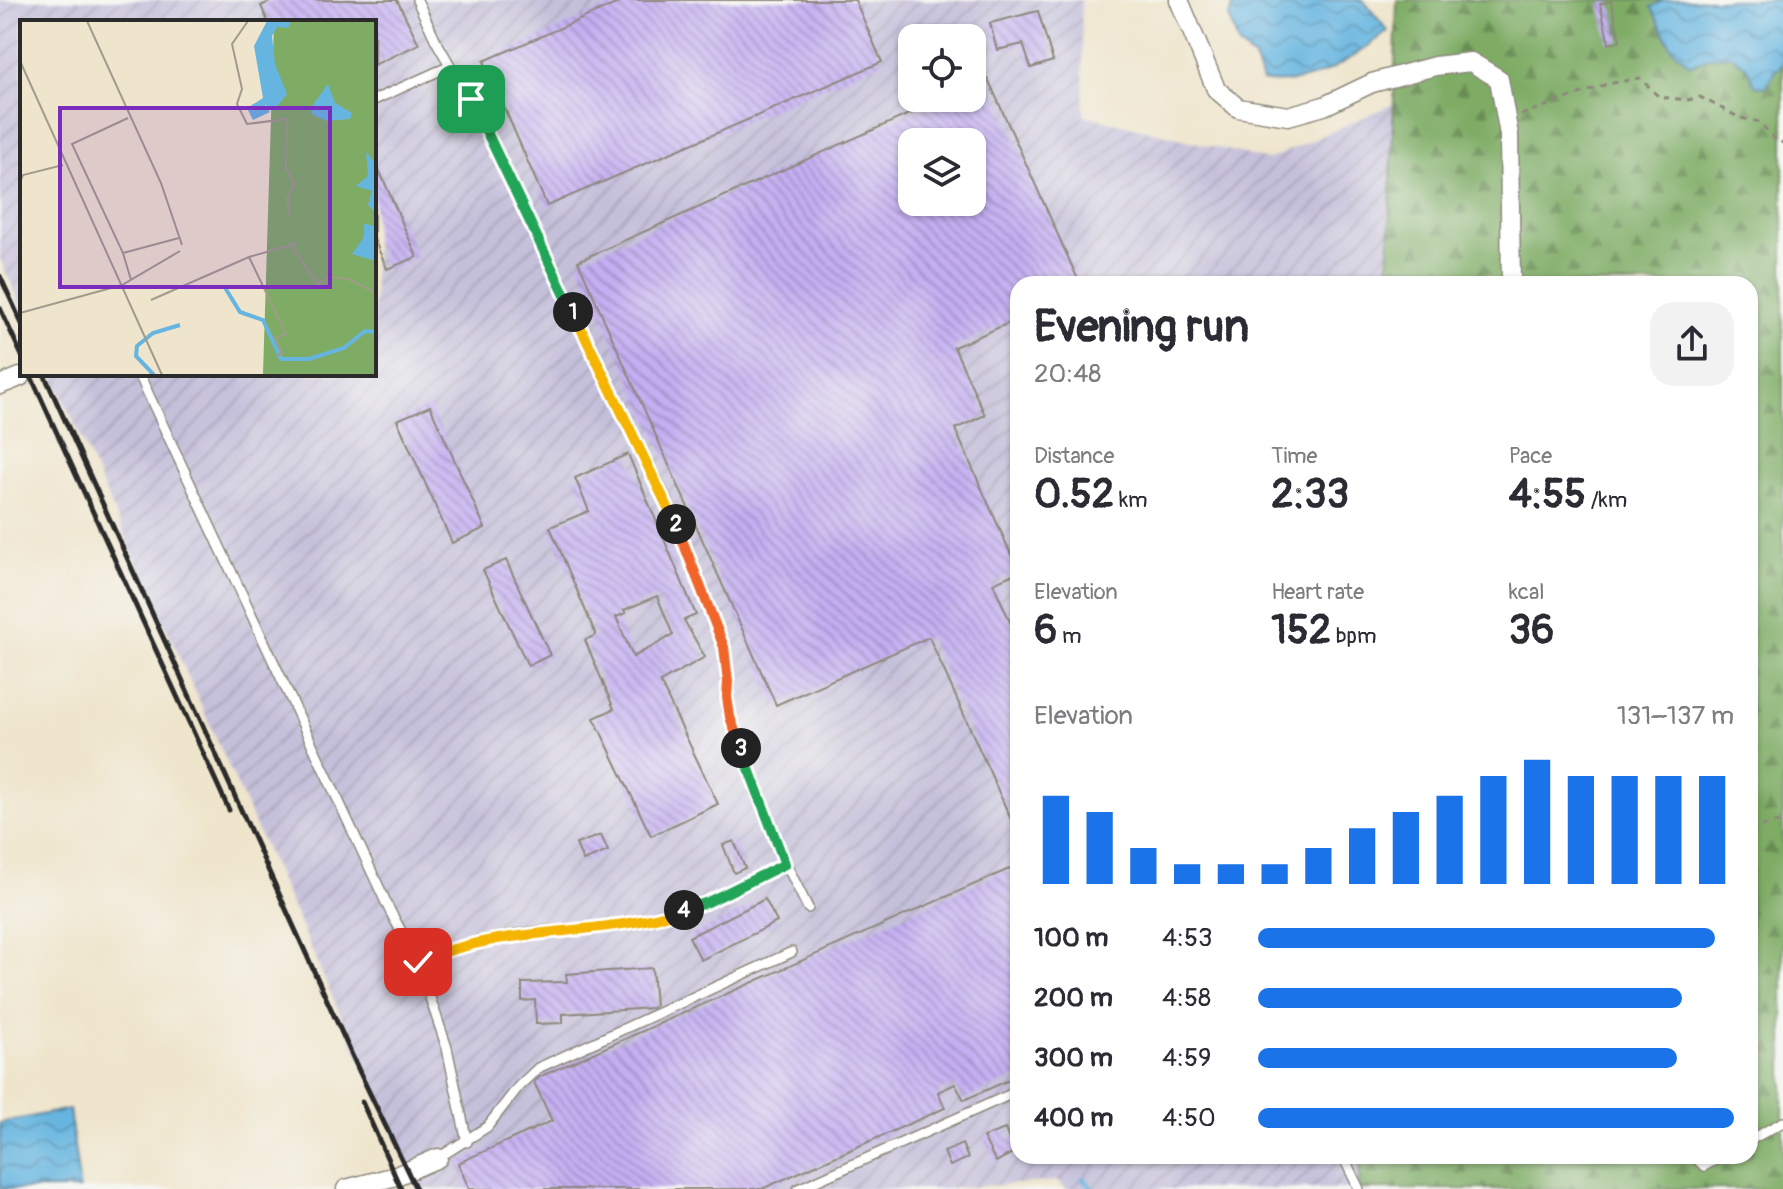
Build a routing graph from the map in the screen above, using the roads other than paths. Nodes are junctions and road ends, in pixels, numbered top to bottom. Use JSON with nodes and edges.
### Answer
{"nodes":[{"id":1,"x":417,"y":0,"type":"edge"},
{"id":2,"x":1179,"y":0,"type":"edge"},
{"id":3,"x":450,"y":66,"type":"junction"},
{"id":4,"x":376,"y":99,"type":"edge"},
{"id":5,"x":1511,"y":276,"type":"edge"},
{"id":6,"x":140,"y":376,"type":"edge"},
{"id":7,"x":20,"y":377,"type":"dead end"},
{"id":8,"x":0,"y":385,"type":"edge"},
{"id":9,"x":785,"y":864,"type":"junction"},
{"id":10,"x":808,"y":908,"type":"dead end"},
{"id":11,"x":792,"y":952,"type":"dead end"},
{"id":12,"x":418,"y":962,"type":"junction"},
{"id":13,"x":1010,"y":1095,"type":"edge"},
{"id":14,"x":1783,"y":1122,"type":"edge"},
{"id":15,"x":1758,"y":1136,"type":"edge"},
{"id":16,"x":467,"y":1142,"type":"junction"},
{"id":17,"x":438,"y":1158,"type":"joint"},
{"id":18,"x":1347,"y":1164,"type":"edge"},
{"id":19,"x":346,"y":1189,"type":"edge"},
{"id":20,"x":798,"y":1189,"type":"edge"},
{"id":21,"x":1359,"y":1189,"type":"edge"}],
"edges":[{"from":1,"to":3,"type":"lane"},
{"from":2,"to":5,"type":"street"},
{"from":3,"to":4,"type":"lane"},
{"from":3,"to":9,"type":"lane"},
{"from":6,"to":12,"type":"lane"},
{"from":7,"to":8,"type":"street"},
{"from":9,"to":10,"type":"lane"},
{"from":9,"to":12,"type":"lane"},
{"from":11,"to":16,"type":"lane"},
{"from":12,"to":16,"type":"lane"},
{"from":13,"to":20,"type":"lane"},
{"from":14,"to":15,"type":"lane"},
{"from":16,"to":17,"type":"lane"},
{"from":17,"to":19,"type":"street"},
{"from":18,"to":21,"type":"lane"}]}
